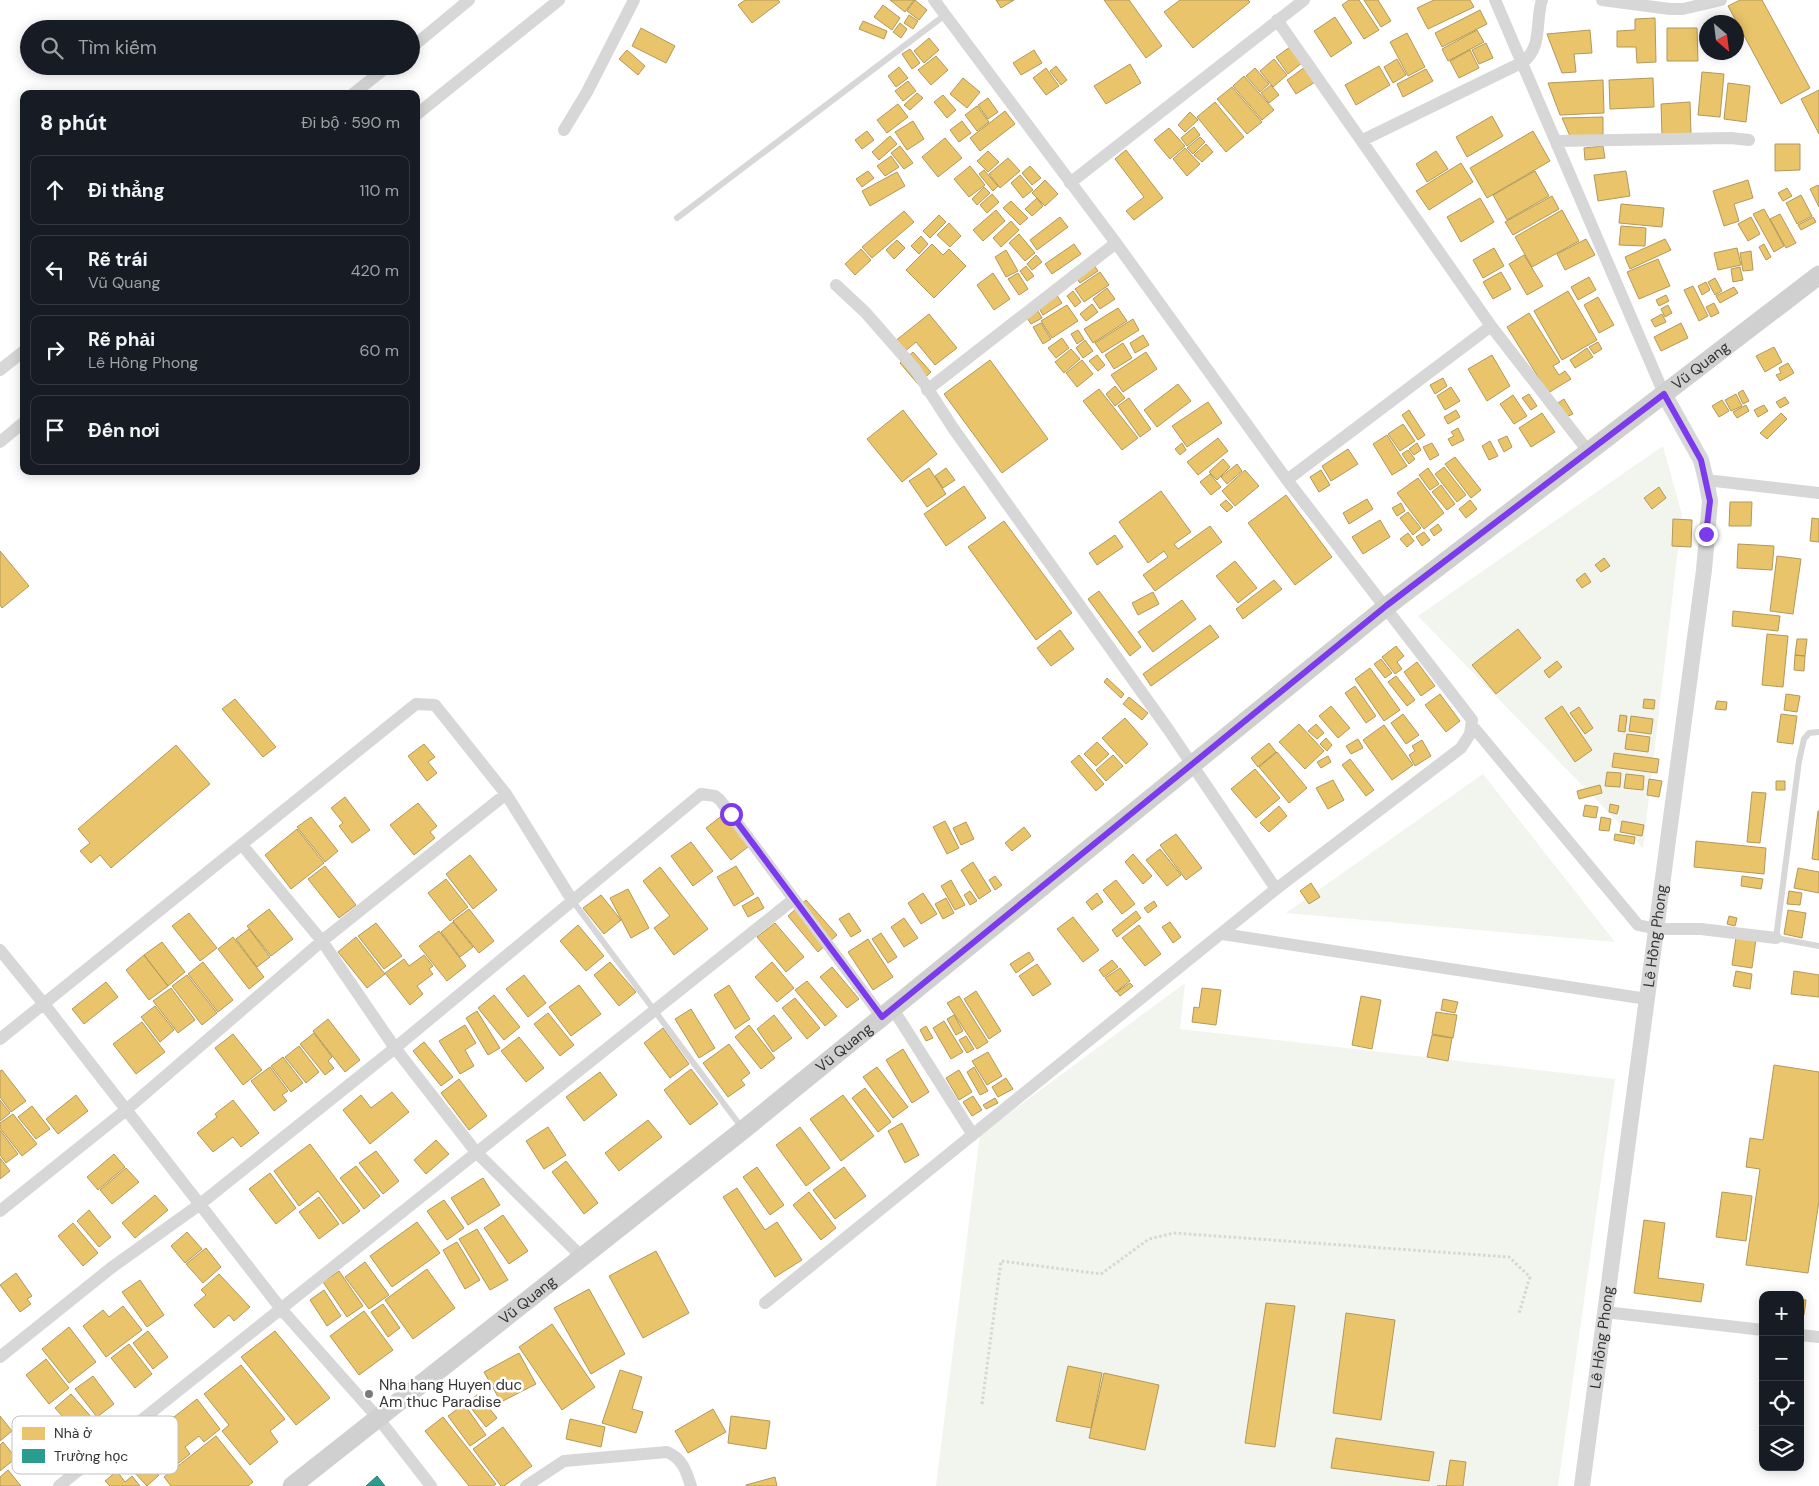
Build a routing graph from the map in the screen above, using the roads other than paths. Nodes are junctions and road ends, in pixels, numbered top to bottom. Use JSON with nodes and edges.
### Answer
{"nodes":[{"id":1,"x":469,"y":0,"type":"edge"},
{"id":2,"x":560,"y":0,"type":"edge"},
{"id":3,"x":634,"y":0,"type":"edge"},
{"id":4,"x":934,"y":0,"type":"edge"},
{"id":5,"x":1304,"y":0,"type":"edge"},
{"id":6,"x":1495,"y":0,"type":"edge"},
{"id":7,"x":1542,"y":0,"type":"edge"},
{"id":8,"x":1602,"y":0,"type":"edge"},
{"id":9,"x":1721,"y":0,"type":"edge"},
{"id":10,"x":1625,"y":1,"type":"edge"},
{"id":11,"x":945,"y":15,"type":"junction"},
{"id":12,"x":1277,"y":20,"type":"junction"},
{"id":13,"x":420,"y":41,"type":"edge"},
{"id":14,"x":1524,"y":62,"type":"junction"},
{"id":15,"x":377,"y":75,"type":"edge"},
{"id":16,"x":358,"y":90,"type":"edge"},
{"id":17,"x":420,"y":112,"type":"edge"},
{"id":18,"x":564,"y":130,"type":"dead end"},
{"id":19,"x":1363,"y":140,"type":"junction"},
{"id":20,"x":1750,"y":140,"type":"dead end"},
{"id":21,"x":1557,"y":141,"type":"junction"},
{"id":22,"x":1070,"y":183,"type":"junction"},
{"id":23,"x":677,"y":218,"type":"dead end"},
{"id":24,"x":1116,"y":243,"type":"junction"},
{"id":25,"x":1819,"y":274,"type":"edge"},
{"id":26,"x":836,"y":284,"type":"dead end"},
{"id":27,"x":1491,"y":326,"type":"junction"},
{"id":28,"x":20,"y":354,"type":"edge"},
{"id":29,"x":0,"y":370,"type":"edge"},
{"id":30,"x":927,"y":390,"type":"junction"},
{"id":31,"x":1664,"y":394,"type":"junction"},
{"id":32,"x":20,"y":425,"type":"edge"},
{"id":33,"x":0,"y":442,"type":"edge"},
{"id":34,"x":1588,"y":451,"type":"junction"},
{"id":35,"x":1287,"y":480,"type":"junction"},
{"id":36,"x":1706,"y":480,"type":"junction"},
{"id":37,"x":1819,"y":493,"type":"edge"},
{"id":38,"x":1386,"y":606,"type":"junction"},
{"id":39,"x":1819,"y":732,"type":"edge"},
{"id":40,"x":1470,"y":734,"type":"junction"},
{"id":41,"x":1191,"y":765,"type":"junction"},
{"id":42,"x":506,"y":794,"type":"junction"},
{"id":43,"x":242,"y":844,"type":"junction"},
{"id":44,"x":1276,"y":889,"type":"junction"},
{"id":45,"x":794,"y":899,"type":"junction"},
{"id":46,"x":572,"y":900,"type":"junction"},
{"id":47,"x":1656,"y":929,"type":"junction"},
{"id":48,"x":1222,"y":934,"type":"junction"},
{"id":49,"x":1776,"y":938,"type":"junction"},
{"id":50,"x":322,"y":941,"type":"junction"},
{"id":51,"x":1819,"y":946,"type":"edge"},
{"id":52,"x":0,"y":950,"type":"edge"},
{"id":53,"x":1647,"y":999,"type":"junction"},
{"id":54,"x":44,"y":1004,"type":"junction"},
{"id":55,"x":654,"y":1011,"type":"junction"},
{"id":56,"x":888,"y":1013,"type":"junction"},
{"id":57,"x":0,"y":1039,"type":"edge"},
{"id":58,"x":395,"y":1048,"type":"junction"},
{"id":59,"x":126,"y":1110,"type":"junction"},
{"id":60,"x":743,"y":1130,"type":"junction"},
{"id":61,"x":973,"y":1135,"type":"junction"},
{"id":62,"x":476,"y":1152,"type":"junction"},
{"id":63,"x":199,"y":1205,"type":"junction"},
{"id":64,"x":0,"y":1211,"type":"edge"},
{"id":65,"x":581,"y":1256,"type":"junction"},
{"id":66,"x":765,"y":1304,"type":"dead end"},
{"id":67,"x":282,"y":1310,"type":"junction"},
{"id":68,"x":1605,"y":1312,"type":"junction"},
{"id":69,"x":1759,"y":1330,"type":"edge"},
{"id":70,"x":1804,"y":1335,"type":"edge"},
{"id":71,"x":1819,"y":1337,"type":"edge"},
{"id":72,"x":0,"y":1357,"type":"edge"},
{"id":73,"x":148,"y":1416,"type":"edge"},
{"id":74,"x":378,"y":1418,"type":"junction"},
{"id":75,"x":74,"y":1474,"type":"edge"},
{"id":76,"x":59,"y":1486,"type":"edge"},
{"id":77,"x":292,"y":1486,"type":"edge"},
{"id":78,"x":431,"y":1486,"type":"edge"},
{"id":79,"x":526,"y":1486,"type":"edge"},
{"id":80,"x":691,"y":1486,"type":"edge"},
{"id":81,"x":1582,"y":1486,"type":"edge"}],
"edges":[{"from":1,"to":13,"type":"street"},
{"from":2,"to":17,"type":"street"},
{"from":3,"to":18,"type":"street"},
{"from":4,"to":11,"type":"street"},
{"from":5,"to":12,"type":"street"},
{"from":6,"to":14,"type":"street"},
{"from":7,"to":14,"type":"street"},
{"from":8,"to":10,"type":"street"},
{"from":9,"to":10,"type":"street"},
{"from":11,"to":22,"type":"street"},
{"from":11,"to":23,"type":"lane"},
{"from":12,"to":19,"type":"street"},
{"from":12,"to":22,"type":"street"},
{"from":14,"to":19,"type":"street"},
{"from":14,"to":21,"type":"street"},
{"from":15,"to":16,"type":"street"},
{"from":19,"to":27,"type":"street"},
{"from":20,"to":21,"type":"street"},
{"from":21,"to":31,"type":"street"},
{"from":22,"to":24,"type":"street"},
{"from":24,"to":30,"type":"street"},
{"from":24,"to":35,"type":"street"},
{"from":25,"to":31,"type":"main road","name":"Vũ Quang"},
{"from":26,"to":30,"type":"street"},
{"from":27,"to":34,"type":"street"},
{"from":27,"to":35,"type":"street"},
{"from":28,"to":29,"type":"street"},
{"from":30,"to":41,"type":"street"},
{"from":31,"to":34,"type":"main road","name":"Vũ Quang"},
{"from":31,"to":36,"type":"street","name":"Lê Hồng Phong"},
{"from":32,"to":33,"type":"street"},
{"from":34,"to":38,"type":"main road","name":"Vũ Quang"},
{"from":35,"to":38,"type":"street"},
{"from":36,"to":37,"type":"street"},
{"from":36,"to":47,"type":"street","name":"Lê Hồng Phong"},
{"from":38,"to":40,"type":"street"},
{"from":38,"to":41,"type":"main road","name":"Vũ Quang"},
{"from":39,"to":49,"type":"lane"},
{"from":40,"to":44,"type":"street"},
{"from":40,"to":47,"type":"street"},
{"from":41,"to":44,"type":"street"},
{"from":41,"to":56,"type":"main road","name":"Vũ Quang"},
{"from":42,"to":43,"type":"street"},
{"from":42,"to":46,"type":"street"},
{"from":42,"to":50,"type":"street"},
{"from":43,"to":50,"type":"street"},
{"from":43,"to":54,"type":"street"},
{"from":44,"to":48,"type":"street"},
{"from":45,"to":46,"type":"street"},
{"from":45,"to":55,"type":"street"},
{"from":45,"to":56,"type":"street"},
{"from":46,"to":55,"type":"lane"},
{"from":46,"to":58,"type":"street"},
{"from":47,"to":49,"type":"street"},
{"from":47,"to":53,"type":"street","name":"Lê Hồng Phong"},
{"from":48,"to":53,"type":"street"},
{"from":48,"to":61,"type":"street"},
{"from":49,"to":51,"type":"lane"},
{"from":50,"to":58,"type":"street"},
{"from":50,"to":59,"type":"street"},
{"from":52,"to":54,"type":"street"},
{"from":53,"to":68,"type":"street","name":"Lê Hồng Phong"},
{"from":54,"to":57,"type":"street"},
{"from":54,"to":59,"type":"street"},
{"from":55,"to":60,"type":"lane"},
{"from":55,"to":62,"type":"street"},
{"from":56,"to":60,"type":"main road","name":"Vũ Quang"},
{"from":56,"to":61,"type":"street"},
{"from":58,"to":62,"type":"street"},
{"from":58,"to":63,"type":"street"},
{"from":59,"to":63,"type":"street"},
{"from":59,"to":64,"type":"street"},
{"from":60,"to":65,"type":"main road","name":"Vũ Quang"},
{"from":61,"to":66,"type":"street"},
{"from":62,"to":65,"type":"street"},
{"from":62,"to":67,"type":"street"},
{"from":63,"to":67,"type":"street"},
{"from":63,"to":72,"type":"street"},
{"from":65,"to":74,"type":"main road","name":"Vũ Quang"},
{"from":67,"to":73,"type":"street"},
{"from":67,"to":74,"type":"street"},
{"from":68,"to":69,"type":"street"},
{"from":68,"to":81,"type":"street","name":"Lê Hồng Phong"},
{"from":70,"to":71,"type":"street"},
{"from":74,"to":77,"type":"main road","name":"Vũ Quang"},
{"from":74,"to":78,"type":"street"},
{"from":75,"to":76,"type":"street"},
{"from":79,"to":80,"type":"street"}]}
